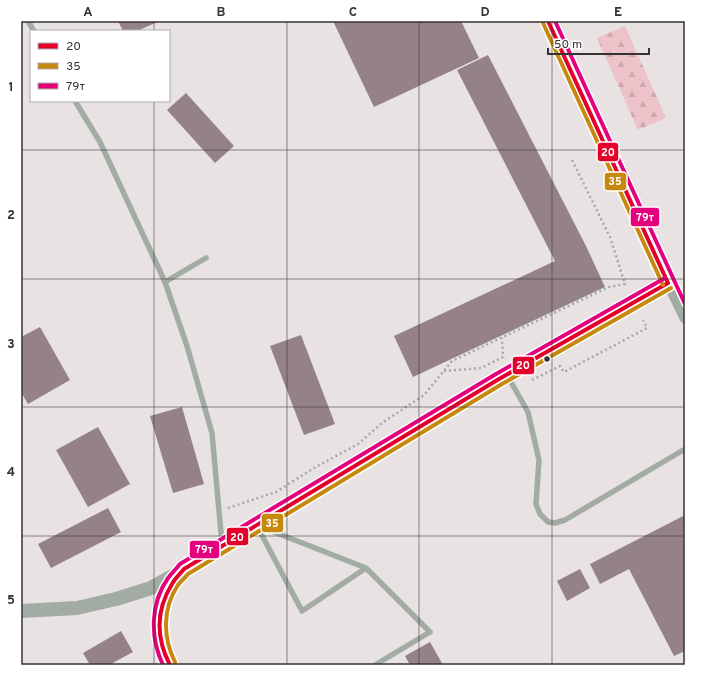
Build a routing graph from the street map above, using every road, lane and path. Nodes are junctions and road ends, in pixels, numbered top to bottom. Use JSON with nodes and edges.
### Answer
{"nodes":[{"id":1,"x":28,"y":21,"type":"edge"},
{"id":2,"x":548,"y":21,"type":"edge"},
{"id":3,"x":33,"y":30,"type":"edge"},
{"id":4,"x":76,"y":102,"type":"edge"},
{"id":5,"x":572,"y":160,"type":"dead end"},
{"id":6,"x":206,"y":258,"type":"dead end"},
{"id":7,"x":165,"y":282,"type":"junction"},
{"id":8,"x":668,"y":283,"type":"junction"},
{"id":9,"x":685,"y":318,"type":"edge"},
{"id":10,"x":643,"y":320,"type":"dead end"},
{"id":11,"x":502,"y":338,"type":"junction"},
{"id":12,"x":444,"y":371,"type":"junction"},
{"id":13,"x":507,"y":375,"type":"junction"},
{"id":14,"x":532,"y":380,"type":"dead end"},
{"id":15,"x":685,"y":449,"type":"edge"},
{"id":16,"x":219,"y":511,"type":"junction"},
{"id":17,"x":257,"y":525,"type":"junction"},
{"id":18,"x":222,"y":546,"type":"junction"},
{"id":19,"x":366,"y":568,"type":"junction"},
{"id":20,"x":184,"y":569,"type":"junction"},
{"id":21,"x":21,"y":611,"type":"edge"},
{"id":22,"x":170,"y":665,"type":"edge"},
{"id":23,"x":375,"y":665,"type":"edge"}],
"edges":[{"from":1,"to":3,"type":"lane"},
{"from":2,"to":8,"type":"main road"},
{"from":4,"to":7,"type":"lane"},
{"from":5,"to":11,"type":"path"},
{"from":6,"to":7,"type":"lane"},
{"from":7,"to":16,"type":"lane"},
{"from":8,"to":9,"type":"street"},
{"from":8,"to":13,"type":"main road"},
{"from":10,"to":14,"type":"path"},
{"from":11,"to":12,"type":"path"},
{"from":11,"to":12,"type":"path"},
{"from":12,"to":16,"type":"path"},
{"from":13,"to":15,"type":"lane"},
{"from":13,"to":17,"type":"main road"},
{"from":16,"to":18,"type":"lane"},
{"from":17,"to":18,"type":"main road"},
{"from":17,"to":19,"type":"lane"},
{"from":17,"to":19,"type":"lane"},
{"from":18,"to":20,"type":"main road"},
{"from":19,"to":23,"type":"lane"},
{"from":20,"to":21,"type":"street"},
{"from":20,"to":22,"type":"main road"}]}
